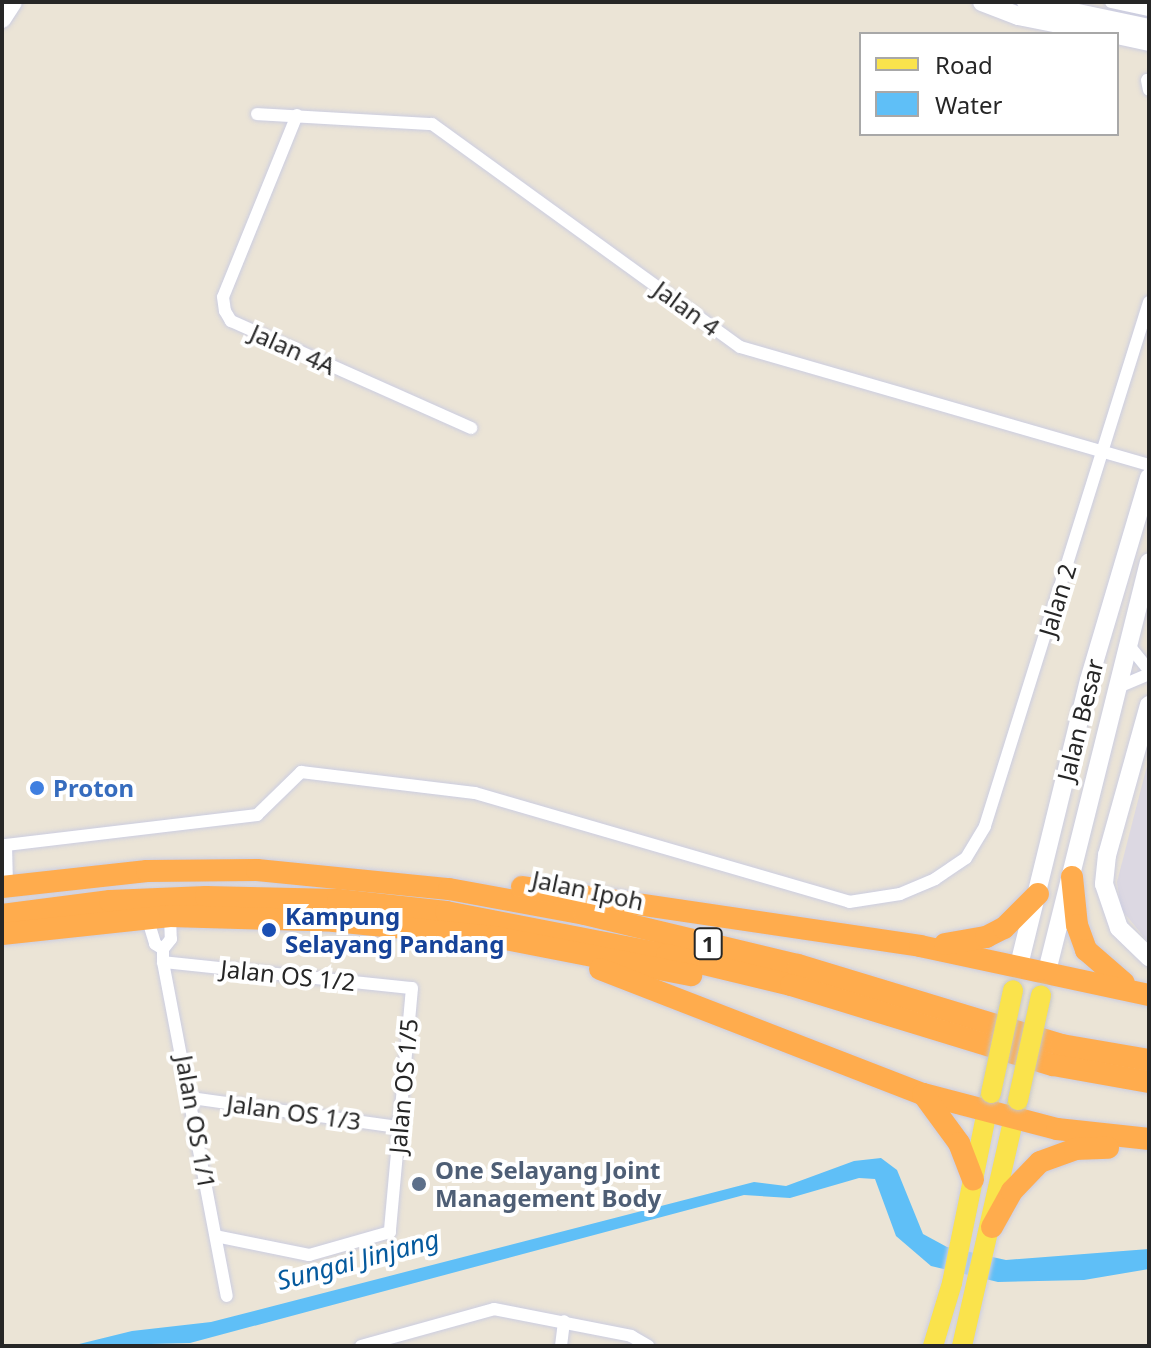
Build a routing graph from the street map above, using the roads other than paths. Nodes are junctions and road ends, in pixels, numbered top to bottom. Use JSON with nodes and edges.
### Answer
{"nodes":[{"id":1,"x":13,"y":2,"type":"edge"},
{"id":2,"x":982,"y":2,"type":"edge"},
{"id":3,"x":1026,"y":2,"type":"edge"},
{"id":4,"x":1111,"y":2,"type":"edge"},
{"id":5,"x":1149,"y":10,"type":"edge"},
{"id":6,"x":2,"y":19,"type":"edge"},
{"id":7,"x":1149,"y":28,"type":"edge"},
{"id":8,"x":1100,"y":32,"type":"edge"},
{"id":9,"x":1119,"y":35,"type":"edge"},
{"id":10,"x":1149,"y":42,"type":"edge"},
{"id":11,"x":257,"y":114,"type":"dead end"},
{"id":12,"x":297,"y":115,"type":"junction"},
{"id":13,"x":1149,"y":302,"type":"edge"},
{"id":14,"x":471,"y":428,"type":"dead end"},
{"id":15,"x":1100,"y":451,"type":"junction"},
{"id":16,"x":1149,"y":465,"type":"edge"},
{"id":17,"x":1149,"y":478,"type":"edge"},
{"id":18,"x":1149,"y":563,"type":"edge"},
{"id":19,"x":1127,"y":643,"type":"junction"},
{"id":20,"x":1149,"y":672,"type":"edge"},
{"id":21,"x":1116,"y":688,"type":"junction"},
{"id":22,"x":1149,"y":705,"type":"edge"},
{"id":23,"x":257,"y":870,"type":"junction"},
{"id":24,"x":1072,"y":877,"type":"junction"},
{"id":25,"x":5,"y":886,"type":"edge"},
{"id":26,"x":1038,"y":894,"type":"junction"},
{"id":27,"x":2,"y":915,"type":"edge"},
{"id":28,"x":159,"y":916,"type":"junction"},
{"id":29,"x":448,"y":930,"type":"junction"},
{"id":30,"x":2,"y":934,"type":"edge"},
{"id":31,"x":920,"y":946,"type":"junction"},
{"id":32,"x":163,"y":955,"type":"junction"},
{"id":33,"x":1149,"y":957,"type":"edge"},
{"id":34,"x":1019,"y":965,"type":"junction"},
{"id":35,"x":1047,"y":971,"type":"junction"},
{"id":36,"x":412,"y":988,"type":"joint"},
{"id":37,"x":1148,"y":995,"type":"edge"},
{"id":38,"x":968,"y":1041,"type":"junction"},
{"id":39,"x":1149,"y":1060,"type":"edge"},
{"id":40,"x":1149,"y":1082,"type":"edge"},
{"id":41,"x":923,"y":1094,"type":"junction"},
{"id":42,"x":191,"y":1098,"type":"junction"},
{"id":43,"x":989,"y":1102,"type":"junction"},
{"id":44,"x":1016,"y":1109,"type":"junction"},
{"id":45,"x":397,"y":1127,"type":"junction"},
{"id":46,"x":1149,"y":1142,"type":"edge"},
{"id":47,"x":973,"y":1179,"type":"junction"},
{"id":48,"x":992,"y":1227,"type":"junction"},
{"id":49,"x":216,"y":1236,"type":"junction"},
{"id":50,"x":227,"y":1296,"type":"dead end"},
{"id":51,"x":564,"y":1321,"type":"junction"},
{"id":52,"x":415,"y":1332,"type":"junction"},
{"id":53,"x":361,"y":1346,"type":"edge"},
{"id":54,"x":414,"y":1346,"type":"edge"},
{"id":55,"x":561,"y":1346,"type":"edge"},
{"id":56,"x":648,"y":1346,"type":"edge"},
{"id":57,"x":933,"y":1346,"type":"edge"},
{"id":58,"x":962,"y":1346,"type":"edge"}],
"edges":[{"from":1,"to":6,"type":"main road"},
{"from":2,"to":8,"type":"main road"},
{"from":3,"to":7,"type":"main road"},
{"from":4,"to":5,"type":"street"},
{"from":9,"to":10,"type":"main road"},
{"from":11,"to":12,"type":"street","name":"Jalan 4"},
{"from":12,"to":14,"type":"street","name":"Jalan 4A"},
{"from":12,"to":15,"type":"street","name":"Jalan 4"},
{"from":13,"to":15,"type":"street","name":"Jalan 2"},
{"from":15,"to":16,"type":"street","name":"Jalan 4"},
{"from":15,"to":25,"type":"street","name":"Jalan 2"},
{"from":17,"to":26,"type":"main road","name":"Jalan Besar"},
{"from":18,"to":19,"type":"main road","name":"Jalan Besar"},
{"from":19,"to":20,"type":"street"},
{"from":19,"to":21,"type":"main road","name":"Jalan Besar"},
{"from":20,"to":21,"type":"street"},
{"from":21,"to":24,"type":"main road","name":"Jalan Besar"},
{"from":22,"to":33,"type":"main road"},
{"from":23,"to":25,"type":"highway","name":"Jalan Ipoh","number":"1"},
{"from":23,"to":31,"type":"highway"},
{"from":23,"to":39,"type":"highway","name":"Jalan Ipoh","number":"1"},
{"from":24,"to":35,"type":"main road","name":"Jalan Besar"},
{"from":24,"to":37,"type":"highway"},
{"from":26,"to":31,"type":"highway"},
{"from":26,"to":34,"type":"main road","name":"Jalan Besar"},
{"from":27,"to":38,"type":"highway","name":"Jalan Ipoh","number":"1"},
{"from":28,"to":29,"type":"highway"},
{"from":28,"to":30,"type":"highway"},
{"from":28,"to":32,"type":"street","name":"Jalan OS 1/1"},
{"from":28,"to":32,"type":"street","name":"Jalan OS 1/1"},
{"from":29,"to":38,"type":"highway"},
{"from":29,"to":41,"type":"highway"},
{"from":31,"to":34,"type":"highway"},
{"from":32,"to":36,"type":"street","name":"Jalan OS 1/2"},
{"from":32,"to":42,"type":"street","name":"Jalan OS 1/1"},
{"from":34,"to":35,"type":"highway"},
{"from":34,"to":43,"type":"main road","bridge":true},
{"from":35,"to":37,"type":"highway"},
{"from":35,"to":44,"type":"main road","bridge":true},
{"from":36,"to":45,"type":"street","name":"Jalan OS 1/5"},
{"from":38,"to":40,"type":"highway","name":"Jalan Ipoh","number":"1"},
{"from":41,"to":43,"type":"highway"},
{"from":41,"to":47,"type":"highway"},
{"from":42,"to":45,"type":"street","name":"Jalan OS 1/3"},
{"from":42,"to":49,"type":"street","name":"Jalan OS 1/1"},
{"from":43,"to":44,"type":"highway"},
{"from":43,"to":47,"type":"main road"},
{"from":44,"to":46,"type":"highway"},
{"from":44,"to":48,"type":"main road"},
{"from":45,"to":49,"type":"street","name":"Jalan OS 1/5"},
{"from":46,"to":48,"type":"highway"},
{"from":47,"to":57,"type":"main road"},
{"from":48,"to":58,"type":"main road"},
{"from":49,"to":50,"type":"street","name":"Jalan OS 1/1"},
{"from":51,"to":52,"type":"street"},
{"from":51,"to":55,"type":"street"},
{"from":51,"to":56,"type":"street"},
{"from":52,"to":53,"type":"street"},
{"from":52,"to":54,"type":"street"}]}
